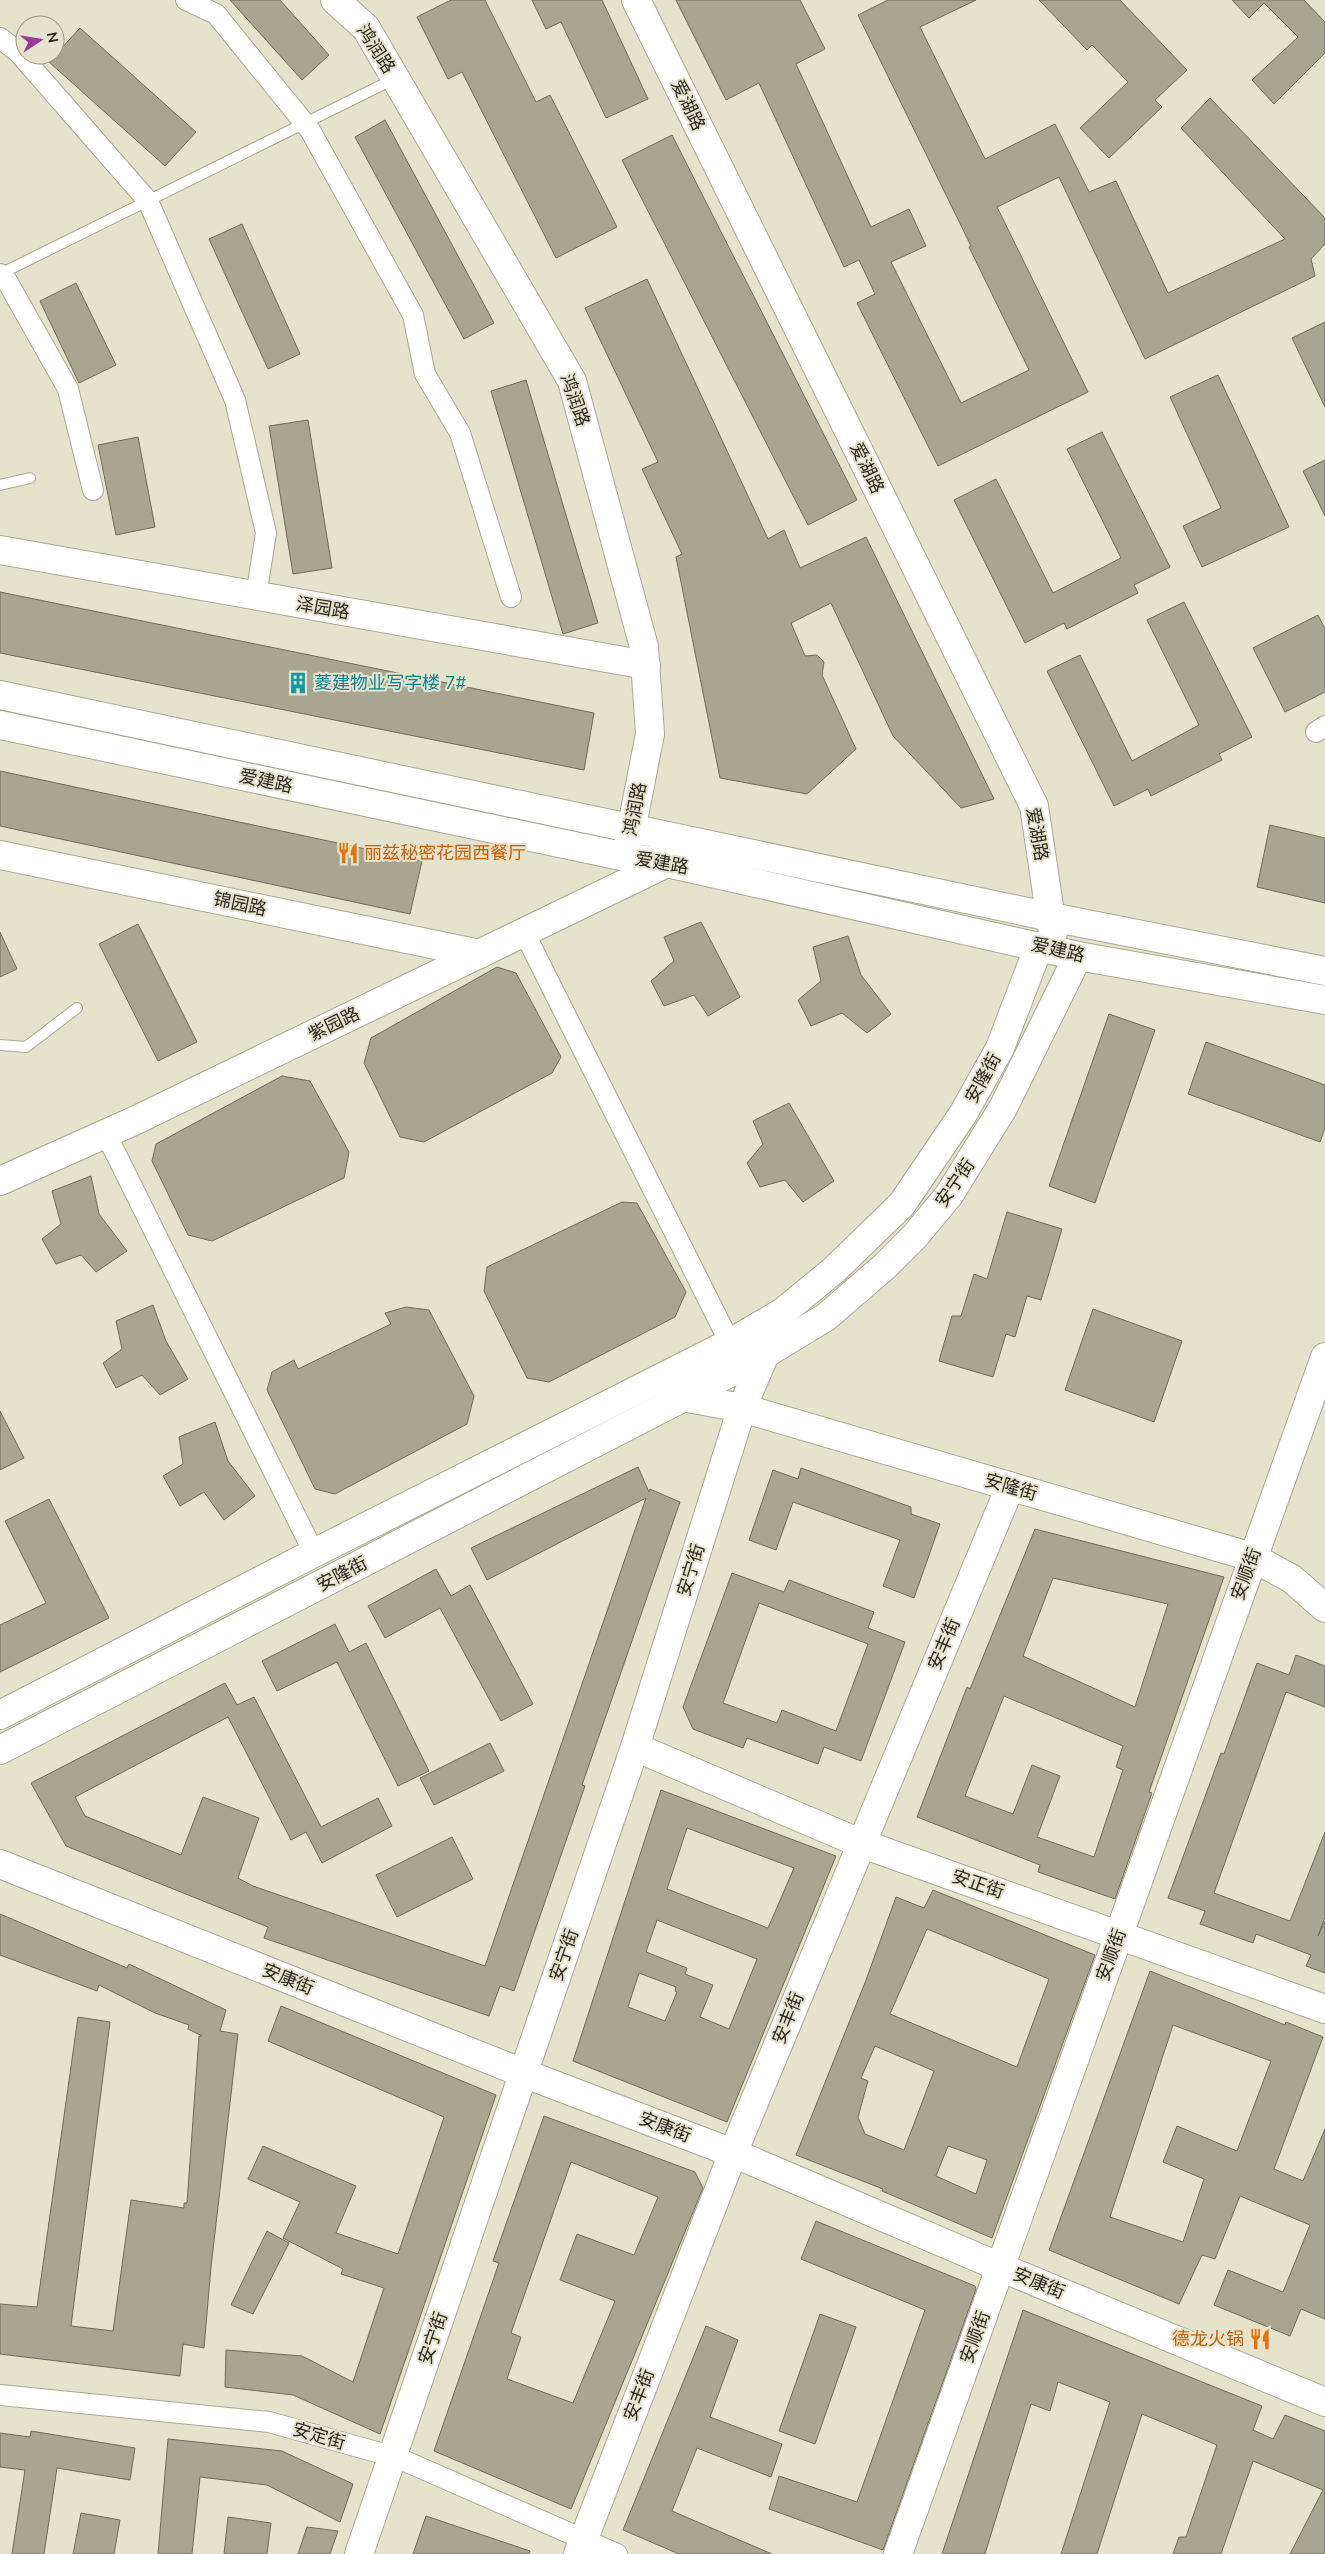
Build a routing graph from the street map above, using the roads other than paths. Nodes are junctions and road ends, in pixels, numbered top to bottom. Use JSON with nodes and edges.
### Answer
{"nodes":[{"id":1,"x":186,"y":0,"type":"edge"},
{"id":2,"x":335,"y":0,"type":"edge"},
{"id":3,"x":636,"y":0,"type":"edge"},
{"id":4,"x":0,"y":38,"type":"edge"},
{"id":5,"x":395,"y":78,"type":"junction"},
{"id":6,"x":304,"y":123,"type":"junction"},
{"id":7,"x":148,"y":201,"type":"junction"},
{"id":8,"x":0,"y":274,"type":"edge"},
{"id":9,"x":30,"y":478,"type":"dead end"},
{"id":10,"x":0,"y":485,"type":"edge"},
{"id":11,"x":93,"y":490,"type":"dead end"},
{"id":12,"x":0,"y":550,"type":"edge"},
{"id":13,"x":256,"y":596,"type":"junction"},
{"id":14,"x":511,"y":597,"type":"dead end"},
{"id":15,"x":646,"y":665,"type":"junction"},
{"id":16,"x":0,"y":695,"type":"edge"},
{"id":17,"x":0,"y":725,"type":"edge"},
{"id":18,"x":632,"y":828,"type":"junction"},
{"id":19,"x":0,"y":855,"type":"edge"},
{"id":20,"x":626,"y":857,"type":"junction"},
{"id":21,"x":667,"y":863,"type":"junction"},
{"id":22,"x":1051,"y":917,"type":"junction"},
{"id":23,"x":524,"y":932,"type":"junction"},
{"id":24,"x":1058,"y":950,"type":"junction"},
{"id":25,"x":480,"y":954,"type":"junction"},
{"id":26,"x":1325,"y":971,"type":"edge"},
{"id":27,"x":1325,"y":1000,"type":"edge"},
{"id":28,"x":77,"y":1008,"type":"dead end"},
{"id":29,"x":0,"y":1045,"type":"edge"},
{"id":30,"x":106,"y":1134,"type":"junction"},
{"id":31,"x":0,"y":1181,"type":"edge"},
{"id":32,"x":730,"y":1343,"type":"junction"},
{"id":33,"x":765,"y":1354,"type":"junction"},
{"id":34,"x":1325,"y":1357,"type":"edge"},
{"id":35,"x":638,"y":1388,"type":"junction"},
{"id":36,"x":684,"y":1397,"type":"junction"},
{"id":37,"x":742,"y":1408,"type":"junction"},
{"id":38,"x":1010,"y":1487,"type":"junction"},
{"id":39,"x":314,"y":1553,"type":"junction"},
{"id":40,"x":1252,"y":1557,"type":"junction"},
{"id":41,"x":1325,"y":1608,"type":"edge"},
{"id":42,"x":0,"y":1714,"type":"edge"},
{"id":43,"x":635,"y":1748,"type":"junction"},
{"id":44,"x":0,"y":1750,"type":"edge"},
{"id":45,"x":860,"y":1843,"type":"junction"},
{"id":46,"x":0,"y":1864,"type":"edge"},
{"id":47,"x":1119,"y":1934,"type":"junction"},
{"id":48,"x":1325,"y":2009,"type":"edge"},
{"id":49,"x":523,"y":2073,"type":"junction"},
{"id":50,"x":733,"y":2154,"type":"junction"},
{"id":51,"x":1000,"y":2267,"type":"junction"},
{"id":52,"x":0,"y":2395,"type":"edge"},
{"id":53,"x":1325,"y":2402,"type":"edge"},
{"id":54,"x":392,"y":2456,"type":"junction"},
{"id":55,"x":580,"y":2547,"type":"edge"},
{"id":56,"x":359,"y":2554,"type":"edge"},
{"id":57,"x":617,"y":2554,"type":"edge"},
{"id":58,"x":898,"y":2554,"type":"edge"}],
"edges":[{"from":1,"to":6,"type":"street"},
{"from":2,"to":5,"type":"street","name":"鸿润路"},
{"from":3,"to":22,"type":"street","name":"爱湖路"},
{"from":4,"to":7,"type":"street"},
{"from":5,"to":6,"type":"lane"},
{"from":5,"to":15,"type":"street","name":"鸿润路"},
{"from":6,"to":7,"type":"lane"},
{"from":6,"to":14,"type":"street"},
{"from":7,"to":8,"type":"lane"},
{"from":7,"to":13,"type":"street"},
{"from":8,"to":11,"type":"street"},
{"from":9,"to":10,"type":"lane"},
{"from":12,"to":13,"type":"street","name":"泽园路"},
{"from":13,"to":15,"type":"street","name":"泽园路"},
{"from":15,"to":18,"type":"street","name":"鸿润路"},
{"from":16,"to":18,"type":"street","name":"爱建路"},
{"from":17,"to":20,"type":"street","name":"爱建路"},
{"from":18,"to":20,"type":"street","name":"鸿润路"},
{"from":18,"to":22,"type":"street","name":"爱建路"},
{"from":19,"to":25,"type":"street","name":"锦园路"},
{"from":20,"to":21,"type":"street","name":"爱建路"},
{"from":21,"to":23,"type":"street","name":"紫园路"},
{"from":21,"to":24,"type":"street","name":"爱建路"},
{"from":22,"to":24,"type":"street","name":"爱湖路"},
{"from":22,"to":26,"type":"street","name":"爱建路"},
{"from":23,"to":25,"type":"street","name":"紫园路"},
{"from":23,"to":32,"type":"street"},
{"from":24,"to":27,"type":"street","name":"爱建路"},
{"from":24,"to":32,"type":"street","name":"安隆街"},
{"from":24,"to":33,"type":"street","name":"安宁街"},
{"from":25,"to":30,"type":"street","name":"紫园路"},
{"from":28,"to":29,"type":"lane"},
{"from":30,"to":31,"type":"street","name":"紫园路"},
{"from":30,"to":39,"type":"street"},
{"from":32,"to":35,"type":"street","name":"安隆街"},
{"from":33,"to":36,"type":"street","name":"安宁街"},
{"from":33,"to":37,"type":"street","name":"安宁街"},
{"from":34,"to":40,"type":"street","name":"安顺街"},
{"from":35,"to":36,"type":"street","name":"安隆街"},
{"from":35,"to":39,"type":"street","name":"安隆街"},
{"from":36,"to":37,"type":"street","name":"安隆街"},
{"from":36,"to":44,"type":"street","name":"安隆街"},
{"from":37,"to":38,"type":"street","name":"安隆街"},
{"from":37,"to":43,"type":"street","name":"安宁街"},
{"from":38,"to":40,"type":"street","name":"安隆街"},
{"from":38,"to":45,"type":"street","name":"安丰街"},
{"from":39,"to":42,"type":"street","name":"安隆街"},
{"from":40,"to":41,"type":"street","name":"安隆街"},
{"from":40,"to":47,"type":"street","name":"安顺街"},
{"from":43,"to":45,"type":"street","name":"安正街"},
{"from":43,"to":49,"type":"street","name":"安宁街"},
{"from":45,"to":47,"type":"street","name":"安正街"},
{"from":45,"to":50,"type":"street","name":"安丰街"},
{"from":46,"to":49,"type":"street","name":"安康街"},
{"from":47,"to":48,"type":"street","name":"安正街"},
{"from":47,"to":51,"type":"street","name":"安顺街"},
{"from":49,"to":50,"type":"street","name":"安康街"},
{"from":49,"to":54,"type":"street","name":"安宁街"},
{"from":50,"to":51,"type":"street","name":"安康街"},
{"from":50,"to":55,"type":"street","name":"安丰街"},
{"from":51,"to":53,"type":"street","name":"安康街"},
{"from":51,"to":58,"type":"street","name":"安顺街"},
{"from":52,"to":54,"type":"street","name":"安定街"},
{"from":54,"to":55,"type":"street","name":"安定街"},
{"from":54,"to":56,"type":"street","name":"安宁街"},
{"from":55,"to":57,"type":"street","name":"安定街"}]}
